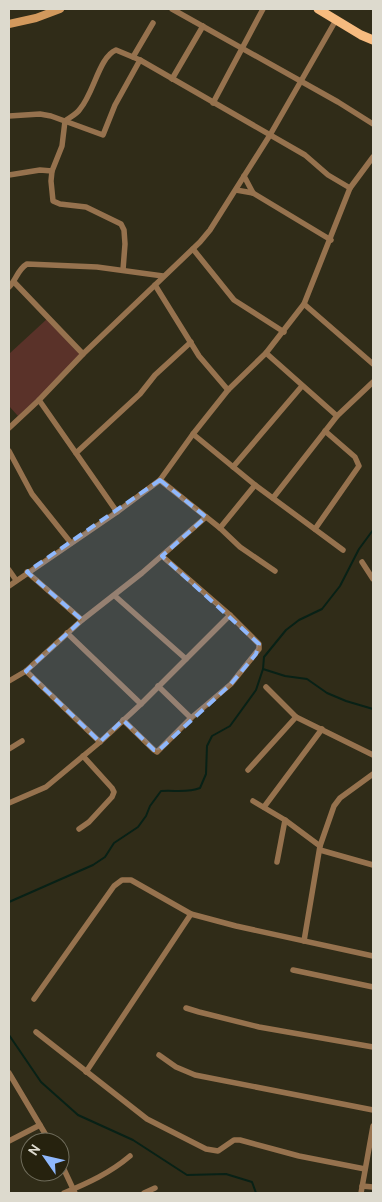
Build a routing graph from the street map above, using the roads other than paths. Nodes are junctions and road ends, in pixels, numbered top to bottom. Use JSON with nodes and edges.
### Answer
{"nodes":[{"id":1,"x":60,"y":9,"type":"edge"},
{"id":2,"x":172,"y":9,"type":"edge"},
{"id":3,"x":263,"y":9,"type":"edge"},
{"id":4,"x":318,"y":9,"type":"edge"},
{"id":5,"x":336,"y":20,"type":"junction"},
{"id":6,"x":153,"y":23,"type":"dead end"},
{"id":7,"x":9,"y":24,"type":"edge"},
{"id":8,"x":203,"y":26,"type":"junction"},
{"id":9,"x":373,"y":40,"type":"edge"},
{"id":10,"x":241,"y":49,"type":"junction"},
{"id":11,"x":133,"y":57,"type":"junction"},
{"id":12,"x":140,"y":60,"type":"junction"},
{"id":13,"x":172,"y":79,"type":"junction"},
{"id":14,"x":301,"y":82,"type":"junction"},
{"id":15,"x":213,"y":102,"type":"junction"},
{"id":16,"x":9,"y":116,"type":"edge"},
{"id":17,"x":65,"y":121,"type":"junction"},
{"id":18,"x":373,"y":124,"type":"edge"},
{"id":19,"x":270,"y":135,"type":"junction"},
{"id":20,"x":373,"y":156,"type":"edge"},
{"id":21,"x":52,"y":171,"type":"junction"},
{"id":22,"x":9,"y":175,"type":"edge"},
{"id":23,"x":244,"y":176,"type":"junction"},
{"id":24,"x":350,"y":188,"type":"junction"},
{"id":25,"x":236,"y":190,"type":"junction"},
{"id":26,"x":253,"y":193,"type":"junction"},
{"id":27,"x":331,"y":240,"type":"junction"},
{"id":28,"x":193,"y":249,"type":"junction"},
{"id":29,"x":123,"y":270,"type":"junction"},
{"id":30,"x":163,"y":276,"type":"junction"},
{"id":31,"x":14,"y":282,"type":"junction"},
{"id":32,"x":155,"y":285,"type":"junction"},
{"id":33,"x":9,"y":286,"type":"edge"},
{"id":34,"x":304,"y":304,"type":"junction"},
{"id":35,"x":284,"y":332,"type":"junction"},
{"id":36,"x":191,"y":342,"type":"junction"},
{"id":37,"x":266,"y":353,"type":"junction"},
{"id":38,"x":83,"y":354,"type":"junction"},
{"id":39,"x":373,"y":364,"type":"edge"},
{"id":40,"x":373,"y":382,"type":"edge"},
{"id":41,"x":302,"y":386,"type":"junction"},
{"id":42,"x":228,"y":390,"type":"junction"},
{"id":43,"x":39,"y":400,"type":"junction"},
{"id":44,"x":337,"y":416,"type":"junction"},
{"id":45,"x":9,"y":428,"type":"edge"},
{"id":46,"x":325,"y":431,"type":"junction"},
{"id":47,"x":193,"y":434,"type":"junction"},
{"id":48,"x":9,"y":451,"type":"edge"},
{"id":49,"x":76,"y":453,"type":"junction"},
{"id":50,"x":233,"y":467,"type":"junction"},
{"id":51,"x":160,"y":480,"type":"junction"},
{"id":52,"x":256,"y":485,"type":"junction"},
{"id":53,"x":273,"y":498,"type":"junction"},
{"id":54,"x":117,"y":512,"type":"junction"},
{"id":55,"x":206,"y":517,"type":"junction"},
{"id":56,"x":220,"y":528,"type":"junction"},
{"id":57,"x":315,"y":528,"type":"junction"},
{"id":58,"x":71,"y":543,"type":"junction"},
{"id":59,"x":343,"y":550,"type":"dead end"},
{"id":60,"x":162,"y":556,"type":"junction"},
{"id":61,"x":362,"y":562,"type":"dead end"},
{"id":62,"x":9,"y":570,"type":"edge"},
{"id":63,"x":275,"y":571,"type":"dead end"},
{"id":64,"x":27,"y":572,"type":"junction"},
{"id":65,"x":373,"y":579,"type":"edge"},
{"id":66,"x":16,"y":580,"type":"junction"},
{"id":67,"x":9,"y":586,"type":"edge"},
{"id":68,"x":115,"y":596,"type":"junction"},
{"id":69,"x":230,"y":615,"type":"junction"},
{"id":70,"x":82,"y":620,"type":"junction"},
{"id":71,"x":67,"y":633,"type":"junction"},
{"id":72,"x":186,"y":659,"type":"junction"},
{"id":73,"x":26,"y":671,"type":"junction"},
{"id":74,"x":9,"y":681,"type":"edge"},
{"id":75,"x":158,"y":686,"type":"junction"},
{"id":76,"x":266,"y":686,"type":"dead end"},
{"id":77,"x":141,"y":704,"type":"junction"},
{"id":78,"x":296,"y":717,"type":"junction"},
{"id":79,"x":191,"y":718,"type":"junction"},
{"id":80,"x":124,"y":720,"type":"junction"},
{"id":81,"x":322,"y":729,"type":"junction"},
{"id":82,"x":22,"y":741,"type":"dead end"},
{"id":83,"x":100,"y":742,"type":"junction"},
{"id":84,"x":9,"y":749,"type":"edge"},
{"id":85,"x":83,"y":756,"type":"junction"},
{"id":86,"x":373,"y":756,"type":"edge"},
{"id":87,"x":248,"y":770,"type":"dead end"},
{"id":88,"x":373,"y":774,"type":"edge"},
{"id":89,"x":253,"y":801,"type":"dead end"},
{"id":90,"x":9,"y":803,"type":"edge"},
{"id":91,"x":264,"y":807,"type":"junction"},
{"id":92,"x":285,"y":820,"type":"junction"},
{"id":93,"x":79,"y":829,"type":"dead end"},
{"id":94,"x":320,"y":848,"type":"junction"},
{"id":95,"x":277,"y":862,"type":"dead end"},
{"id":96,"x":373,"y":865,"type":"edge"},
{"id":97,"x":191,"y":914,"type":"junction"},
{"id":98,"x":304,"y":941,"type":"junction"},
{"id":99,"x":373,"y":956,"type":"edge"},
{"id":100,"x":293,"y":970,"type":"dead end"},
{"id":101,"x":373,"y":988,"type":"edge"},
{"id":102,"x":34,"y":999,"type":"dead end"},
{"id":103,"x":186,"y":1008,"type":"dead end"},
{"id":104,"x":36,"y":1032,"type":"dead end"},
{"id":105,"x":373,"y":1047,"type":"edge"},
{"id":106,"x":159,"y":1055,"type":"dead end"},
{"id":107,"x":86,"y":1072,"type":"junction"},
{"id":108,"x":9,"y":1074,"type":"edge"},
{"id":109,"x":373,"y":1110,"type":"edge"},
{"id":110,"x":40,"y":1125,"type":"junction"},
{"id":111,"x":373,"y":1126,"type":"edge"},
{"id":112,"x":44,"y":1132,"type":"edge"},
{"id":113,"x":373,"y":1134,"type":"edge"},
{"id":114,"x":9,"y":1141,"type":"edge"},
{"id":115,"x":130,"y":1156,"type":"dead end"},
{"id":116,"x":364,"y":1169,"type":"junction"},
{"id":117,"x":362,"y":1186,"type":"junction"},
{"id":118,"x":373,"y":1187,"type":"edge"},
{"id":119,"x":155,"y":1188,"type":"dead end"},
{"id":120,"x":74,"y":1191,"type":"edge"},
{"id":121,"x":64,"y":1193,"type":"edge"},
{"id":122,"x":144,"y":1193,"type":"edge"},
{"id":123,"x":361,"y":1193,"type":"edge"}],
"edges":[{"from":1,"to":7,"type":"street"},
{"from":2,"to":8,"type":"street"},
{"from":3,"to":10,"type":"street"},
{"from":4,"to":5,"type":"main road"},
{"from":5,"to":9,"type":"main road"},
{"from":5,"to":14,"type":"street"},
{"from":6,"to":11,"type":"street"},
{"from":8,"to":10,"type":"street"},
{"from":8,"to":13,"type":"street"},
{"from":10,"to":14,"type":"street"},
{"from":10,"to":15,"type":"street"},
{"from":11,"to":12,"type":"street"},
{"from":11,"to":17,"type":"street"},
{"from":12,"to":13,"type":"street"},
{"from":12,"to":17,"type":"street"},
{"from":13,"to":15,"type":"street"},
{"from":14,"to":18,"type":"street"},
{"from":14,"to":19,"type":"street"},
{"from":15,"to":19,"type":"street"},
{"from":16,"to":17,"type":"street"},
{"from":17,"to":21,"type":"street"},
{"from":19,"to":23,"type":"street"},
{"from":19,"to":24,"type":"street"},
{"from":20,"to":24,"type":"street"},
{"from":21,"to":22,"type":"street"},
{"from":21,"to":29,"type":"street"},
{"from":23,"to":25,"type":"street"},
{"from":23,"to":26,"type":"street"},
{"from":24,"to":27,"type":"street"},
{"from":25,"to":26,"type":"street"},
{"from":25,"to":28,"type":"street"},
{"from":26,"to":27,"type":"street"},
{"from":27,"to":34,"type":"street"},
{"from":28,"to":30,"type":"street"},
{"from":28,"to":35,"type":"street"},
{"from":29,"to":30,"type":"street"},
{"from":29,"to":31,"type":"street"},
{"from":30,"to":32,"type":"street"},
{"from":31,"to":33,"type":"street"},
{"from":31,"to":38,"type":"street"},
{"from":32,"to":36,"type":"street"},
{"from":32,"to":38,"type":"street"},
{"from":34,"to":35,"type":"street"},
{"from":34,"to":39,"type":"street"},
{"from":35,"to":37,"type":"street"},
{"from":36,"to":42,"type":"street"},
{"from":36,"to":49,"type":"street"},
{"from":37,"to":41,"type":"street"},
{"from":37,"to":42,"type":"street"},
{"from":38,"to":43,"type":"street"},
{"from":40,"to":44,"type":"street"},
{"from":41,"to":44,"type":"street"},
{"from":41,"to":50,"type":"street"},
{"from":42,"to":47,"type":"street"},
{"from":43,"to":45,"type":"street"},
{"from":43,"to":49,"type":"street"},
{"from":44,"to":46,"type":"street"},
{"from":46,"to":53,"type":"street"},
{"from":46,"to":57,"type":"street"},
{"from":47,"to":50,"type":"street"},
{"from":47,"to":51,"type":"street"},
{"from":48,"to":58,"type":"street"},
{"from":49,"to":54,"type":"street"},
{"from":50,"to":52,"type":"street"},
{"from":51,"to":54,"type":"street"},
{"from":51,"to":55,"type":"street"},
{"from":52,"to":53,"type":"street"},
{"from":52,"to":56,"type":"street"},
{"from":53,"to":57,"type":"street"},
{"from":54,"to":58,"type":"street"},
{"from":55,"to":56,"type":"street"},
{"from":55,"to":60,"type":"street"},
{"from":56,"to":63,"type":"street"},
{"from":57,"to":59,"type":"street"},
{"from":58,"to":64,"type":"street"},
{"from":60,"to":68,"type":"street"},
{"from":60,"to":69,"type":"street"},
{"from":61,"to":65,"type":"street"},
{"from":62,"to":66,"type":"street"},
{"from":64,"to":66,"type":"street"},
{"from":64,"to":70,"type":"street"},
{"from":66,"to":67,"type":"street"},
{"from":68,"to":70,"type":"street"},
{"from":68,"to":72,"type":"street"},
{"from":69,"to":72,"type":"street"},
{"from":69,"to":79,"type":"street"},
{"from":70,"to":71,"type":"street"},
{"from":71,"to":73,"type":"street"},
{"from":71,"to":77,"type":"street"},
{"from":72,"to":75,"type":"street"},
{"from":73,"to":74,"type":"street"},
{"from":73,"to":83,"type":"street"},
{"from":75,"to":77,"type":"street"},
{"from":75,"to":79,"type":"street"},
{"from":76,"to":78,"type":"street"},
{"from":77,"to":80,"type":"street"},
{"from":78,"to":81,"type":"street"},
{"from":78,"to":87,"type":"street"},
{"from":79,"to":80,"type":"street"},
{"from":80,"to":83,"type":"street"},
{"from":81,"to":86,"type":"street"},
{"from":81,"to":91,"type":"street"},
{"from":82,"to":84,"type":"street"},
{"from":83,"to":85,"type":"street"},
{"from":85,"to":90,"type":"street"},
{"from":85,"to":93,"type":"street"},
{"from":88,"to":94,"type":"street"},
{"from":89,"to":91,"type":"street"},
{"from":91,"to":92,"type":"street"},
{"from":92,"to":94,"type":"street"},
{"from":92,"to":95,"type":"street"},
{"from":94,"to":96,"type":"street"},
{"from":94,"to":98,"type":"street"},
{"from":97,"to":98,"type":"street"},
{"from":97,"to":102,"type":"street"},
{"from":97,"to":107,"type":"street"},
{"from":98,"to":99,"type":"street"},
{"from":100,"to":101,"type":"street"},
{"from":103,"to":105,"type":"street"},
{"from":104,"to":107,"type":"street"},
{"from":106,"to":109,"type":"street"},
{"from":107,"to":116,"type":"street"},
{"from":108,"to":110,"type":"street"},
{"from":110,"to":112,"type":"street"},
{"from":110,"to":114,"type":"street"},
{"from":111,"to":113,"type":"street"},
{"from":113,"to":116,"type":"street"},
{"from":115,"to":120,"type":"street"},
{"from":116,"to":117,"type":"street"},
{"from":117,"to":118,"type":"street"},
{"from":117,"to":123,"type":"street"},
{"from":119,"to":122,"type":"street"},
{"from":120,"to":121,"type":"street"}]}
